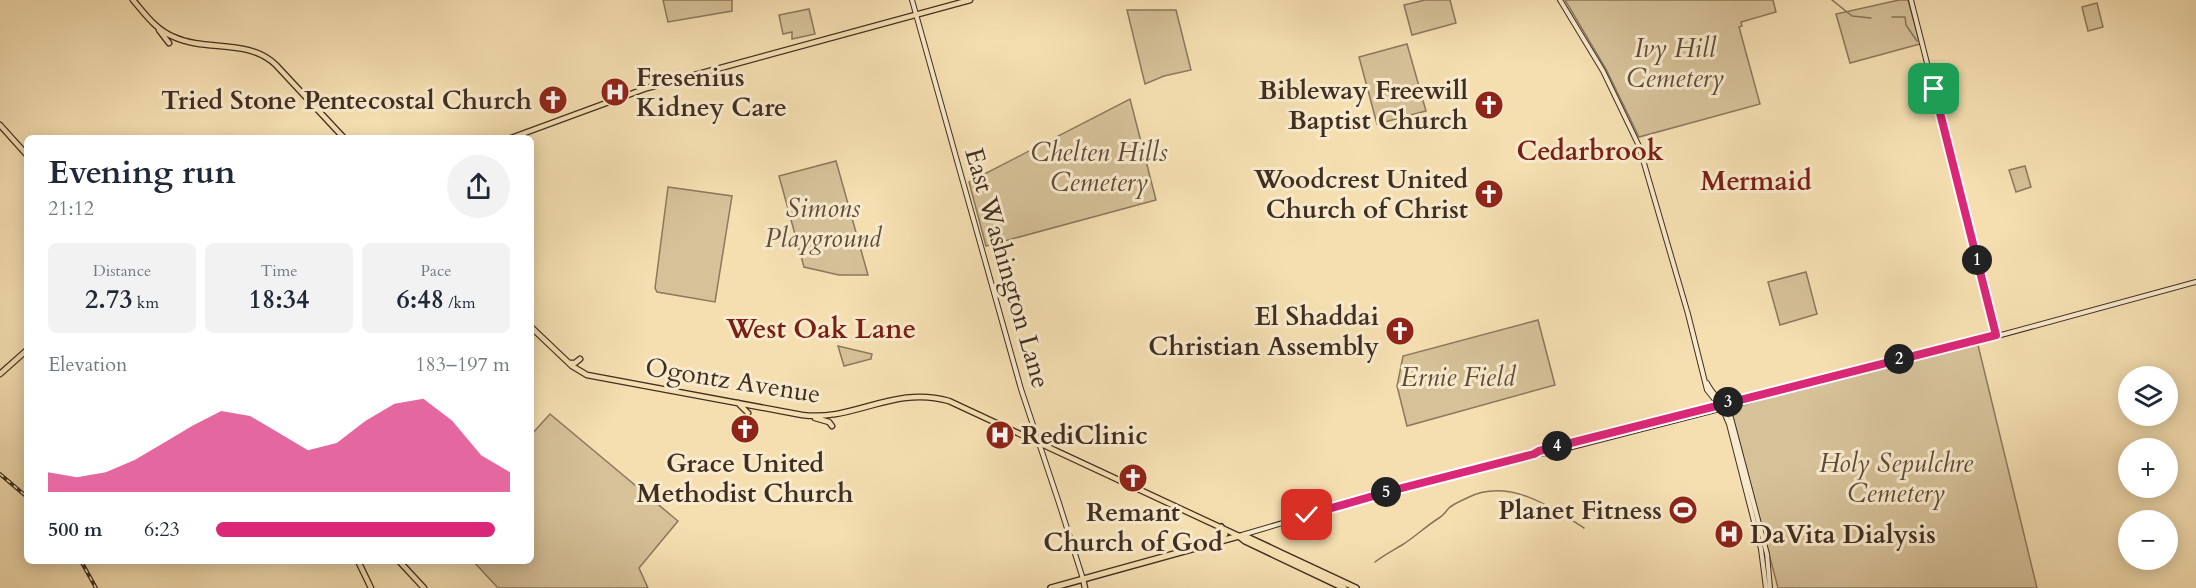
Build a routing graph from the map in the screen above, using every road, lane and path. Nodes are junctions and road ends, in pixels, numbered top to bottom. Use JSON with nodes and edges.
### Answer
{"nodes":[{"id":1,"x":133,"y":0,"type":"edge"},
{"id":2,"x":912,"y":0,"type":"edge"},
{"id":3,"x":970,"y":0,"type":"edge"},
{"id":4,"x":1560,"y":0,"type":"edge"},
{"id":5,"x":1911,"y":0,"type":"edge"},
{"id":6,"x":917,"y":14,"type":"junction"},
{"id":7,"x":158,"y":27,"type":"junction"},
{"id":8,"x":169,"y":43,"type":"dead end"},
{"id":9,"x":0,"y":125,"type":"edge"},
{"id":10,"x":341,"y":135,"type":"edge"},
{"id":11,"x":519,"y":135,"type":"edge"},
{"id":12,"x":24,"y":152,"type":"edge"},
{"id":13,"x":2196,"y":282,"type":"edge"},
{"id":14,"x":534,"y":330,"type":"edge"},
{"id":15,"x":1996,"y":335,"type":"junction"},
{"id":16,"x":24,"y":353,"type":"edge"},
{"id":17,"x":580,"y":359,"type":"dead end"},
{"id":18,"x":567,"y":362,"type":"junction"},
{"id":19,"x":0,"y":374,"type":"edge"},
{"id":20,"x":1704,"y":377,"type":"junction"},
{"id":21,"x":1707,"y":390,"type":"junction"},
{"id":22,"x":1769,"y":393,"type":"junction"},
{"id":23,"x":738,"y":403,"type":"junction"},
{"id":24,"x":1735,"y":405,"type":"junction"},
{"id":25,"x":1722,"y":406,"type":"junction"},
{"id":26,"x":1711,"y":409,"type":"junction"},
{"id":27,"x":748,"y":413,"type":"dead end"},
{"id":28,"x":810,"y":416,"type":"junction"},
{"id":29,"x":1728,"y":416,"type":"junction"},
{"id":30,"x":832,"y":426,"type":"dead end"},
{"id":31,"x":1038,"y":441,"type":"junction"},
{"id":32,"x":1221,"y":527,"type":"junction"},
{"id":33,"x":1239,"y":536,"type":"junction"},
{"id":34,"x":1220,"y":541,"type":"junction"},
{"id":35,"x":359,"y":564,"type":"edge"},
{"id":36,"x":402,"y":564,"type":"edge"},
{"id":37,"x":1083,"y":579,"type":"junction"},
{"id":38,"x":371,"y":588,"type":"edge"},
{"id":39,"x":424,"y":588,"type":"edge"},
{"id":40,"x":1051,"y":588,"type":"edge"},
{"id":41,"x":1085,"y":588,"type":"edge"},
{"id":42,"x":1344,"y":588,"type":"edge"},
{"id":43,"x":1356,"y":588,"type":"edge"},
{"id":44,"x":1768,"y":588,"type":"edge"}],
"edges":[{"from":1,"to":7,"type":"main road"},
{"from":2,"to":6,"type":"main road","name":"East Washington Lane"},
{"from":3,"to":6,"type":"main road"},
{"from":4,"to":20,"type":"main road"},
{"from":5,"to":15,"type":"main road"},
{"from":6,"to":11,"type":"main road"},
{"from":6,"to":31,"type":"main road","name":"East Washington Lane"},
{"from":7,"to":8,"type":"main road"},
{"from":7,"to":10,"type":"main road"},
{"from":9,"to":12,"type":"main road"},
{"from":13,"to":15,"type":"main road"},
{"from":14,"to":18,"type":"main road","name":"Ogontz Avenue"},
{"from":15,"to":22,"type":"main road"},
{"from":16,"to":19,"type":"main road"},
{"from":17,"to":18,"type":"main road"},
{"from":18,"to":23,"type":"main road","name":"Ogontz Avenue"},
{"from":20,"to":21,"type":"main road"},
{"from":20,"to":25,"type":"main road"},
{"from":21,"to":25,"type":"main road"},
{"from":21,"to":26,"type":"main road"},
{"from":22,"to":24,"type":"main road"},
{"from":22,"to":25,"type":"main road"},
{"from":23,"to":27,"type":"main road"},
{"from":23,"to":28,"type":"main road","name":"Ogontz Avenue"},
{"from":24,"to":25,"type":"main road"},
{"from":24,"to":29,"type":"main road"},
{"from":25,"to":26,"type":"main road"},
{"from":25,"to":29,"type":"main road"},
{"from":26,"to":29,"type":"main road"},
{"from":26,"to":33,"type":"main road"},
{"from":28,"to":30,"type":"main road"},
{"from":28,"to":31,"type":"main road","name":"Ogontz Avenue"},
{"from":29,"to":44,"type":"main road"},
{"from":31,"to":32,"type":"main road","name":"Ogontz Avenue"},
{"from":31,"to":37,"type":"main road","name":"East Washington Lane"},
{"from":32,"to":33,"type":"main road","name":"Ogontz Avenue"},
{"from":32,"to":34,"type":"highway"},
{"from":33,"to":34,"type":"highway"},
{"from":33,"to":42,"type":"highway","name":"Ogontz Avenue"},
{"from":33,"to":43,"type":"highway","name":"Ogontz Avenue"},
{"from":34,"to":37,"type":"highway"},
{"from":35,"to":38,"type":"main road"},
{"from":36,"to":39,"type":"main road"},
{"from":37,"to":40,"type":"highway"},
{"from":37,"to":41,"type":"main road"}]}
